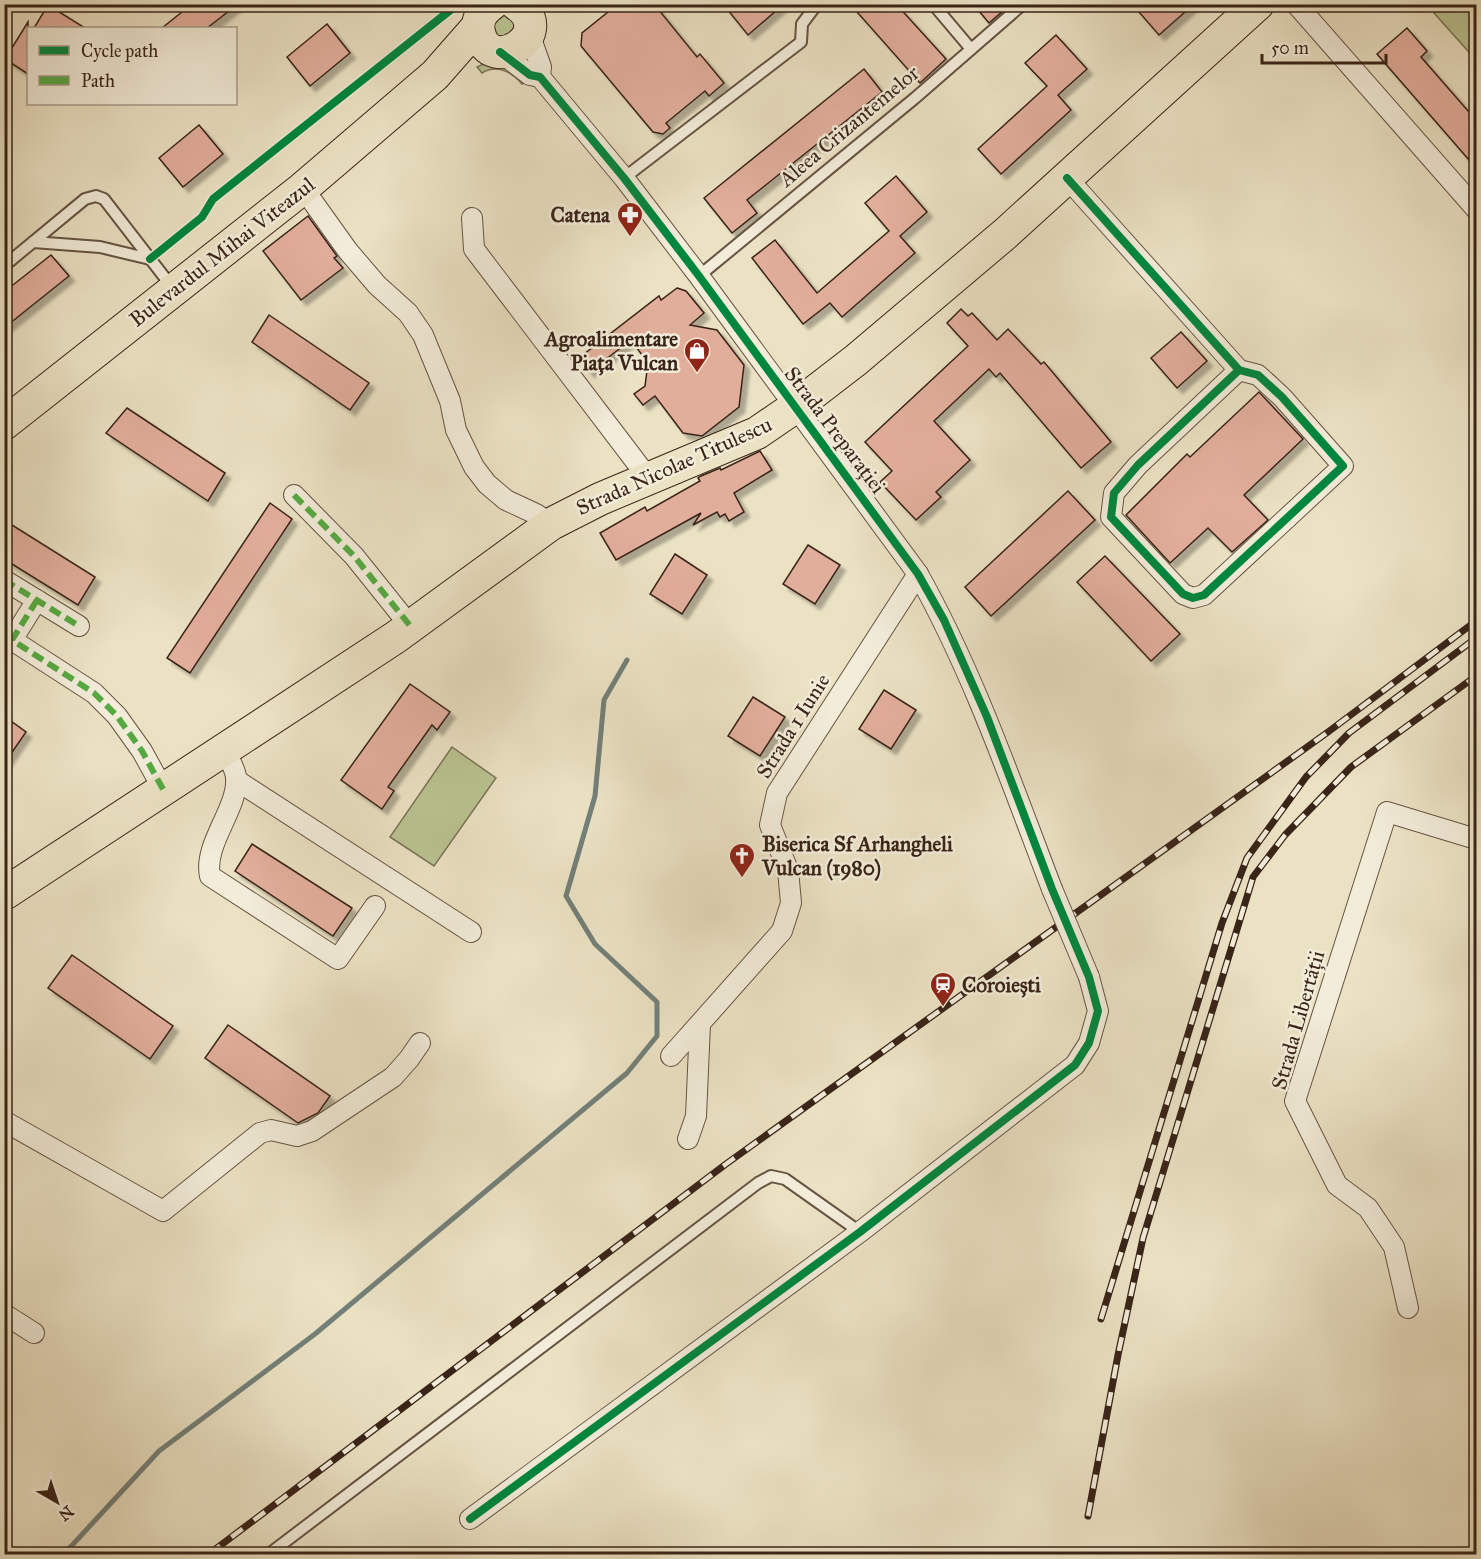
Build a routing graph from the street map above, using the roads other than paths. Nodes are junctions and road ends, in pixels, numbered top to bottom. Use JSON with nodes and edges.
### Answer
{"nodes":[{"id":1,"x":817,"y":4,"type":"edge"},
{"id":2,"x":933,"y":4,"type":"edge"},
{"id":3,"x":1023,"y":4,"type":"edge"},
{"id":4,"x":1258,"y":4,"type":"edge"},
{"id":5,"x":1296,"y":4,"type":"edge"},
{"id":6,"x":480,"y":14,"type":"edge"},
{"id":7,"x":530,"y":17,"type":"edge"},
{"id":8,"x":971,"y":49,"type":"junction"},
{"id":9,"x":498,"y":52,"type":"junction"},
{"id":10,"x":435,"y":75,"type":"junction"},
{"id":11,"x":540,"y":77,"type":"junction"},
{"id":12,"x":624,"y":178,"type":"junction"},
{"id":13,"x":1067,"y":178,"type":"junction"},
{"id":14,"x":303,"y":188,"type":"junction"},
{"id":15,"x":1476,"y":209,"type":"edge"},
{"id":16,"x":472,"y":218,"type":"dead end"},
{"id":17,"x":33,"y":242,"type":"junction"},
{"id":18,"x":150,"y":259,"type":"junction"},
{"id":19,"x":4,"y":266,"type":"edge"},
{"id":20,"x":699,"y":276,"type":"junction"},
{"id":21,"x":174,"y":290,"type":"junction"},
{"id":22,"x":1239,"y":370,"type":"junction"},
{"id":23,"x":795,"y":407,"type":"junction"},
{"id":24,"x":4,"y":424,"type":"edge"},
{"id":25,"x":649,"y":479,"type":"junction"},
{"id":26,"x":294,"y":495,"type":"dead end"},
{"id":27,"x":551,"y":524,"type":"junction"},
{"id":28,"x":918,"y":574,"type":"junction"},
{"id":29,"x":4,"y":580,"type":"edge"},
{"id":30,"x":37,"y":600,"type":"junction"},
{"id":31,"x":79,"y":626,"type":"dead end"},
{"id":32,"x":411,"y":627,"type":"junction"},
{"id":33,"x":225,"y":751,"type":"junction"},
{"id":34,"x":236,"y":780,"type":"junction"},
{"id":35,"x":164,"y":790,"type":"junction"},
{"id":36,"x":1476,"y":839,"type":"edge"},
{"id":37,"x":4,"y":894,"type":"edge"},
{"id":38,"x":375,"y":906,"type":"dead end"},
{"id":39,"x":471,"y":932,"type":"dead end"},
{"id":40,"x":700,"y":1024,"type":"junction"},
{"id":41,"x":420,"y":1043,"type":"dead end"},
{"id":42,"x":671,"y":1056,"type":"dead end"},
{"id":43,"x":4,"y":1121,"type":"edge"},
{"id":44,"x":688,"y":1139,"type":"dead end"},
{"id":45,"x":860,"y":1233,"type":"junction"},
{"id":46,"x":1408,"y":1308,"type":"dead end"},
{"id":47,"x":4,"y":1314,"type":"edge"},
{"id":48,"x":34,"y":1333,"type":"dead end"},
{"id":49,"x":470,"y":1519,"type":"dead end"},
{"id":50,"x":269,"y":1554,"type":"edge"}],
"edges":[{"from":1,"to":12,"type":"lane"},
{"from":2,"to":8,"type":"lane"},
{"from":3,"to":8,"type":"lane","name":"Aleea Crizantemelor"},
{"from":4,"to":13,"type":"main road","name":"Strada Nicolae Titulescu"},
{"from":5,"to":15,"type":"street"},
{"from":6,"to":9,"type":"main road"},
{"from":6,"to":10,"type":"main road","name":"Bulevardul Mihai Viteazul"},
{"from":7,"to":9,"type":"main road","name":"Bulevardul Mihai Viteazul"},
{"from":7,"to":11,"type":"street","name":"Strada Preparației"},
{"from":8,"to":20,"type":"lane","name":"Aleea Crizantemelor"},
{"from":9,"to":10,"type":"main road","name":"Bulevardul Mihai Viteazul"},
{"from":9,"to":11,"type":"street","name":"Strada Preparației"},
{"from":10,"to":14,"type":"main road","name":"Bulevardul Mihai Viteazul"},
{"from":11,"to":12,"type":"street","name":"Strada Preparației"},
{"from":12,"to":20,"type":"street","name":"Strada Preparației"},
{"from":13,"to":22,"type":"street"},
{"from":13,"to":23,"type":"main road","name":"Strada Nicolae Titulescu"},
{"from":14,"to":21,"type":"main road","name":"Bulevardul Mihai Viteazul"},
{"from":14,"to":27,"type":"street"},
{"from":16,"to":25,"type":"street"},
{"from":17,"to":18,"type":"lane"},
{"from":17,"to":18,"type":"lane"},
{"from":17,"to":19,"type":"lane"},
{"from":18,"to":21,"type":"lane"},
{"from":20,"to":23,"type":"street","name":"Strada Preparației"},
{"from":21,"to":24,"type":"main road","name":"Bulevardul Mihai Viteazul"},
{"from":22,"to":22,"type":"street"},
{"from":23,"to":25,"type":"main road","name":"Strada Nicolae Titulescu"},
{"from":23,"to":28,"type":"street","name":"Strada Preparației"},
{"from":25,"to":27,"type":"main road","name":"Strada Nicolae Titulescu"},
{"from":26,"to":32,"type":"street"},
{"from":27,"to":32,"type":"main road","name":"Strada Nicolae Titulescu"},
{"from":28,"to":40,"type":"street","name":"Strada 1 Iunie"},
{"from":28,"to":45,"type":"street","name":"Strada Preparației","bridge":true},
{"from":29,"to":30,"type":"street"},
{"from":30,"to":31,"type":"street"},
{"from":30,"to":35,"type":"street"},
{"from":32,"to":33,"type":"main road","name":"Strada Nicolae Titulescu"},
{"from":33,"to":34,"type":"street"},
{"from":33,"to":35,"type":"main road","name":"Strada Nicolae Titulescu"},
{"from":34,"to":38,"type":"street"},
{"from":34,"to":39,"type":"street"},
{"from":35,"to":37,"type":"main road","name":"Strada Nicolae Titulescu"},
{"from":36,"to":46,"type":"street","name":"Strada Libertății"},
{"from":40,"to":42,"type":"street","name":"Strada 1 Iunie"},
{"from":40,"to":44,"type":"street"},
{"from":41,"to":43,"type":"street"},
{"from":45,"to":49,"type":"street","name":"Strada Preparației"},
{"from":45,"to":50,"type":"lane"},
{"from":47,"to":48,"type":"street"}]}
